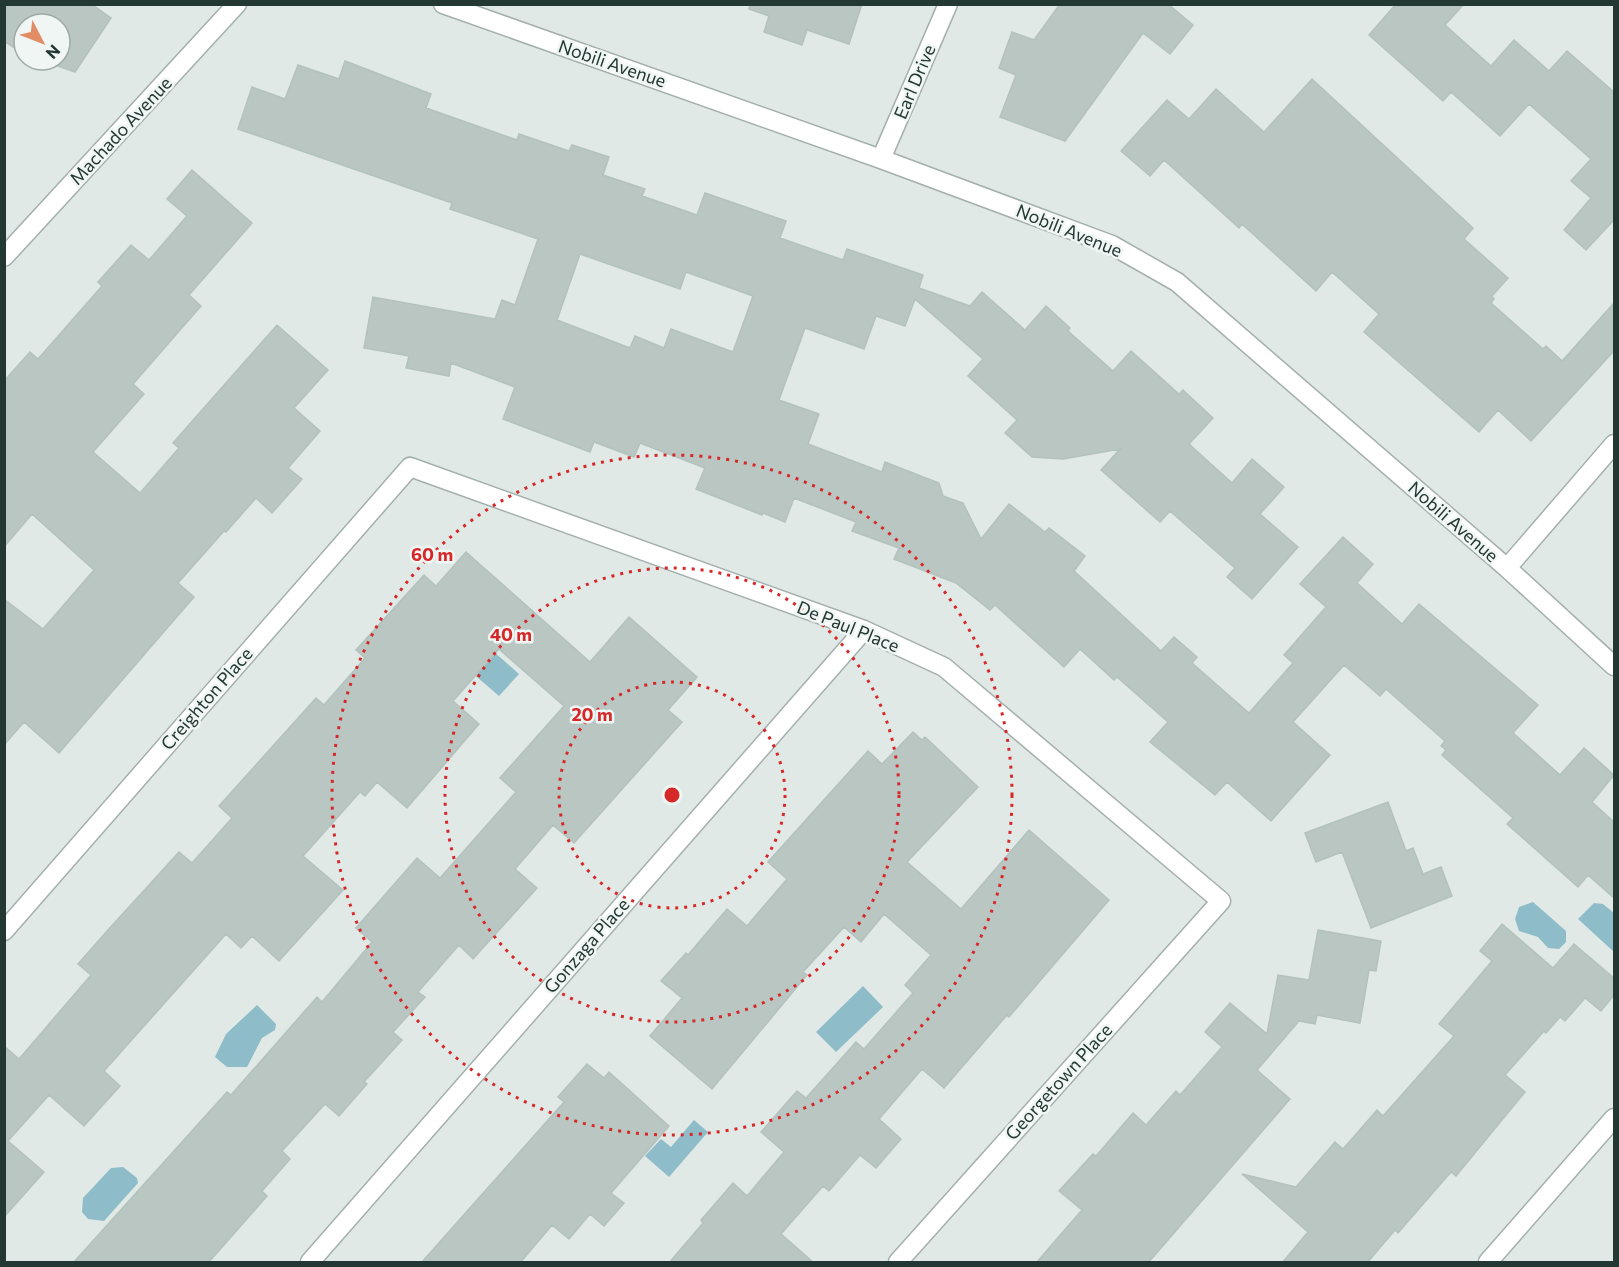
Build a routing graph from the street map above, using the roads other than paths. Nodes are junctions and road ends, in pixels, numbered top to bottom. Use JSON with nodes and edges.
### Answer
{"nodes":[{"id":1,"x":237,"y":4,"type":"edge"},
{"id":2,"x":443,"y":4,"type":"edge"},
{"id":3,"x":948,"y":4,"type":"edge"},
{"id":4,"x":881,"y":159,"type":"junction"},
{"id":5,"x":4,"y":257,"type":"edge"},
{"id":6,"x":1614,"y":444,"type":"edge"},
{"id":7,"x":410,"y":467,"type":"joint"},
{"id":8,"x":1507,"y":568,"type":"junction"},
{"id":9,"x":864,"y":630,"type":"junction"},
{"id":10,"x":1614,"y":666,"type":"edge"},
{"id":11,"x":1221,"y":901,"type":"joint"},
{"id":12,"x":4,"y":931,"type":"edge"},
{"id":13,"x":1614,"y":1118,"type":"edge"},
{"id":14,"x":310,"y":1263,"type":"edge"},
{"id":15,"x":898,"y":1263,"type":"edge"},
{"id":16,"x":1488,"y":1263,"type":"edge"}],
"edges":[{"from":1,"to":5,"type":"street","name":"Machado Avenue"},
{"from":2,"to":4,"type":"street","name":"Nobili Avenue"},
{"from":3,"to":4,"type":"street","name":"Earl Drive"},
{"from":4,"to":8,"type":"street","name":"Nobili Avenue"},
{"from":6,"to":8,"type":"street"},
{"from":7,"to":9,"type":"street","name":"De Paul Place"},
{"from":7,"to":12,"type":"street","name":"Creighton Place"},
{"from":8,"to":10,"type":"street","name":"Nobili Avenue"},
{"from":9,"to":11,"type":"street","name":"De Paul Place"},
{"from":9,"to":14,"type":"street","name":"Gonzaga Place"},
{"from":11,"to":15,"type":"street","name":"Georgetown Place"},
{"from":13,"to":16,"type":"street"}]}
